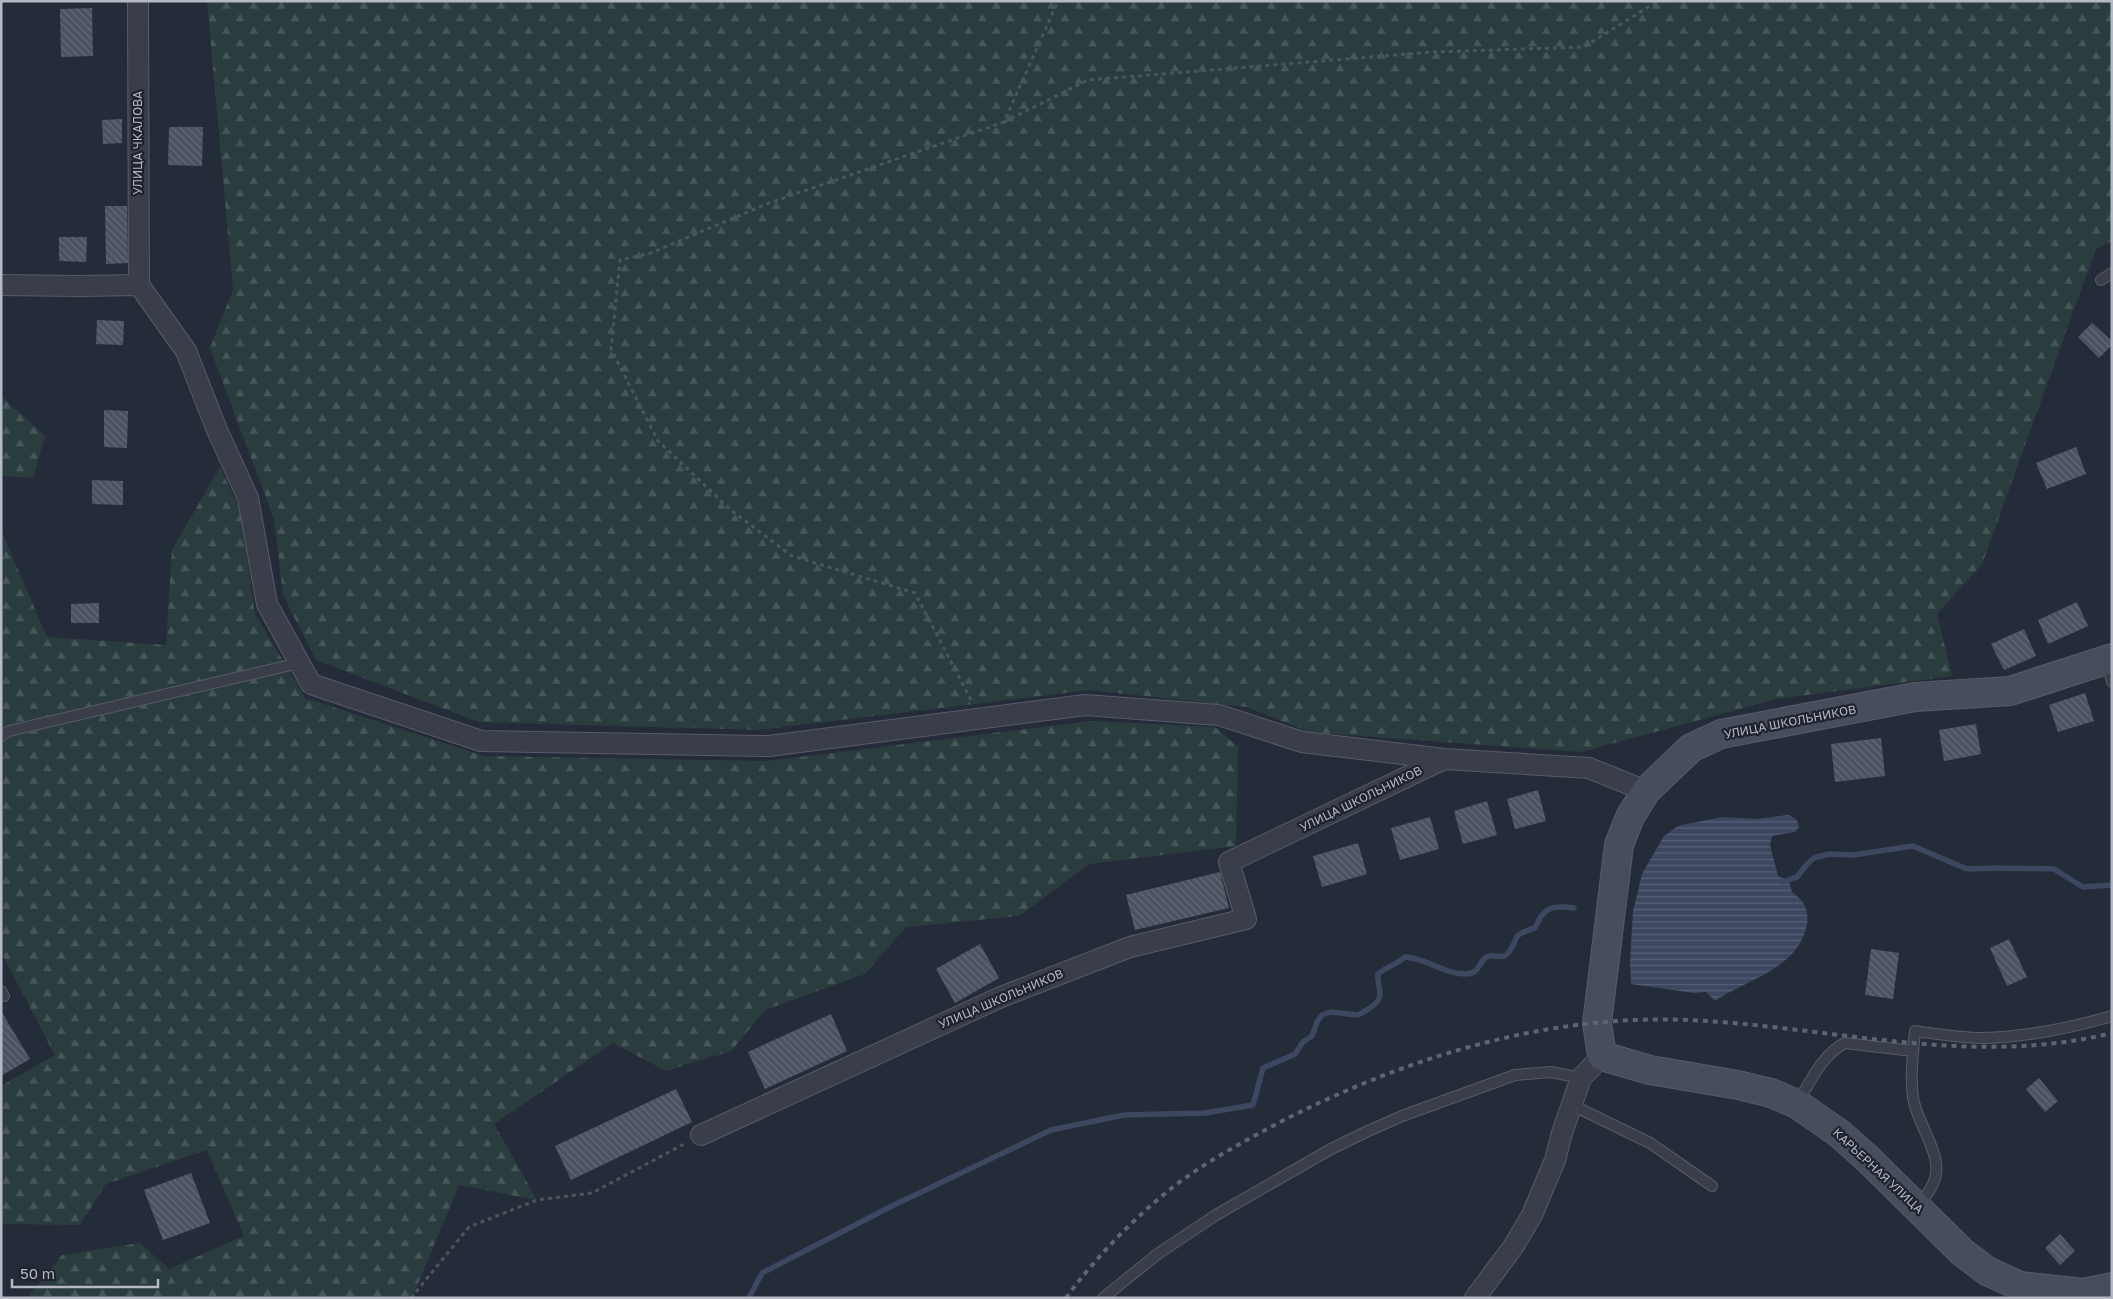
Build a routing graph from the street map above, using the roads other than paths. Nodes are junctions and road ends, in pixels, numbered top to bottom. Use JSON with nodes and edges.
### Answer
{"nodes":[{"id":1,"x":138,"y":1,"type":"edge"},
{"id":2,"x":2112,"y":273,"type":"edge"},
{"id":3,"x":2101,"y":280,"type":"dead end"},
{"id":4,"x":1,"y":285,"type":"edge"},
{"id":5,"x":139,"y":285,"type":"junction"},
{"id":6,"x":299,"y":663,"type":"junction"},
{"id":7,"x":2110,"y":666,"type":"edge"},
{"id":8,"x":1,"y":736,"type":"edge"},
{"id":9,"x":1444,"y":759,"type":"junction"},
{"id":10,"x":1646,"y":791,"type":"junction"},
{"id":11,"x":2112,"y":1016,"type":"edge"},
{"id":12,"x":1913,"y":1051,"type":"junction"},
{"id":13,"x":1602,"y":1056,"type":"junction"},
{"id":14,"x":1582,"y":1078,"type":"junction"},
{"id":15,"x":1797,"y":1104,"type":"junction"},
{"id":16,"x":1572,"y":1105,"type":"junction"},
{"id":17,"x":700,"y":1135,"type":"road end"},
{"id":18,"x":1712,"y":1186,"type":"dead end"},
{"id":19,"x":1916,"y":1207,"type":"junction"},
{"id":20,"x":2112,"y":1287,"type":"edge"},
{"id":21,"x":2018,"y":1292,"type":"edge"},
{"id":22,"x":1103,"y":1298,"type":"edge"},
{"id":23,"x":1475,"y":1298,"type":"edge"}],
"edges":[{"from":1,"to":5,"type":"street","name":"УЛИЦА ЧКАЛОВА"},
{"from":2,"to":3,"type":"lane"},
{"from":4,"to":5,"type":"street"},
{"from":5,"to":6,"type":"street"},
{"from":6,"to":8,"type":"lane"},
{"from":6,"to":9,"type":"street"},
{"from":7,"to":10,"type":"street","name":"УЛИЦА ШКОЛЬНИКОВ"},
{"from":9,"to":10,"type":"street","name":"УЛИЦА ШКОЛЬНИКОВ"},
{"from":9,"to":17,"type":"street","name":"УЛИЦА ШКОЛЬНИКОВ"},
{"from":10,"to":13,"type":"street"},
{"from":11,"to":12,"type":"lane"},
{"from":12,"to":15,"type":"lane"},
{"from":12,"to":19,"type":"lane"},
{"from":13,"to":14,"type":"street"},
{"from":13,"to":15,"type":"street","name":"КАРЬЕРНАЯ УЛИЦА"},
{"from":14,"to":16,"type":"street"},
{"from":14,"to":22,"type":"lane"},
{"from":15,"to":19,"type":"street","name":"КАРЬЕРНАЯ УЛИЦА"},
{"from":16,"to":18,"type":"lane"},
{"from":16,"to":23,"type":"street"},
{"from":19,"to":21,"type":"street","name":"КАРЬЕРНАЯ УЛИЦА"},
{"from":20,"to":21,"type":"street","name":"КАРЬЕРНАЯ УЛИЦА"}]}
